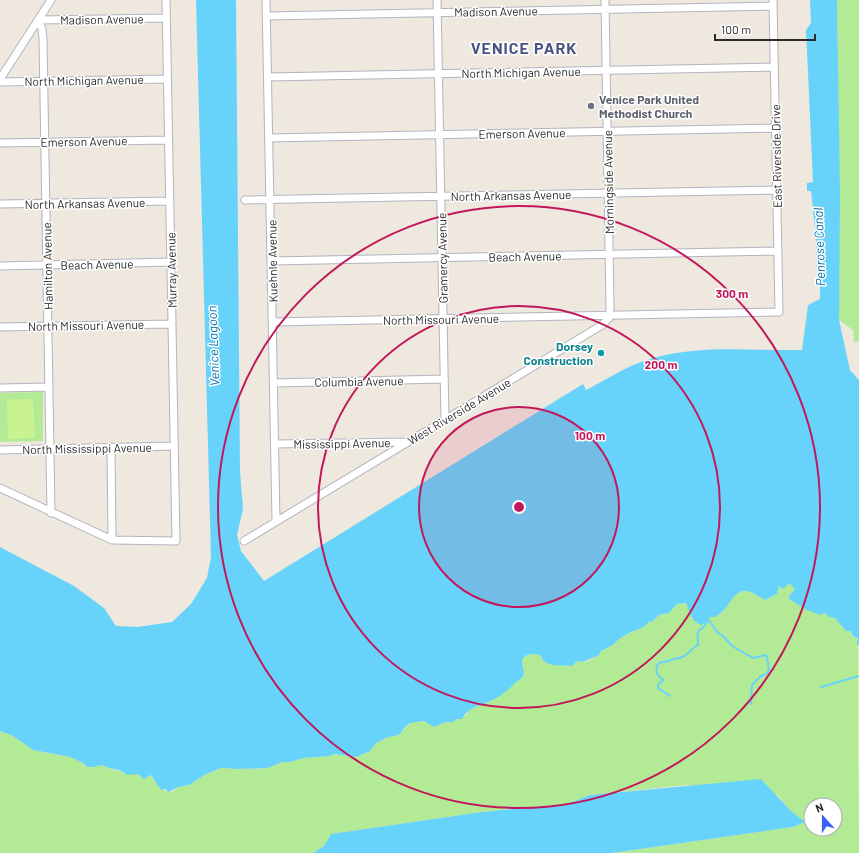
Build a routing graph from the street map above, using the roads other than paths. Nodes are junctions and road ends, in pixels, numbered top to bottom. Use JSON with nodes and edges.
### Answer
{"nodes":[{"id":1,"x":52,"y":0,"type":"edge"},
{"id":2,"x":166,"y":0,"type":"edge"},
{"id":3,"x":266,"y":0,"type":"edge"},
{"id":4,"x":437,"y":0,"type":"edge"},
{"id":5,"x":605,"y":0,"type":"edge"},
{"id":6,"x":773,"y":3,"type":"edge"},
{"id":7,"x":605,"y":10,"type":"junction"},
{"id":8,"x":437,"y":12,"type":"junction"},
{"id":9,"x":267,"y":16,"type":"junction"},
{"id":10,"x":166,"y":18,"type":"junction"},
{"id":11,"x":38,"y":20,"type":"junction"},
{"id":12,"x":774,"y":68,"type":"junction"},
{"id":13,"x":606,"y":70,"type":"junction"},
{"id":14,"x":438,"y":74,"type":"junction"},
{"id":15,"x":268,"y":77,"type":"junction"},
{"id":16,"x":167,"y":79,"type":"junction"},
{"id":17,"x":0,"y":81,"type":"edge"},
{"id":18,"x":44,"y":81,"type":"junction"},
{"id":19,"x":776,"y":128,"type":"junction"},
{"id":20,"x":607,"y":132,"type":"junction"},
{"id":21,"x":439,"y":135,"type":"junction"},
{"id":22,"x":269,"y":138,"type":"junction"},
{"id":23,"x":168,"y":140,"type":"junction"},
{"id":24,"x":44,"y":142,"type":"junction"},
{"id":25,"x":0,"y":143,"type":"edge"},
{"id":26,"x":777,"y":190,"type":"junction"},
{"id":27,"x":608,"y":193,"type":"junction"},
{"id":28,"x":440,"y":196,"type":"junction"},
{"id":29,"x":271,"y":199,"type":"junction"},
{"id":30,"x":245,"y":200,"type":"dead end"},
{"id":31,"x":170,"y":201,"type":"junction"},
{"id":32,"x":45,"y":203,"type":"junction"},
{"id":33,"x":0,"y":204,"type":"edge"},
{"id":34,"x":778,"y":251,"type":"junction"},
{"id":35,"x":609,"y":254,"type":"junction"},
{"id":36,"x":442,"y":257,"type":"junction"},
{"id":37,"x":272,"y":261,"type":"junction"},
{"id":38,"x":170,"y":262,"type":"junction"},
{"id":39,"x":47,"y":265,"type":"junction"},
{"id":40,"x":0,"y":266,"type":"edge"},
{"id":41,"x":610,"y":316,"type":"junction"},
{"id":42,"x":443,"y":319,"type":"junction"},
{"id":43,"x":273,"y":322,"type":"junction"},
{"id":44,"x":172,"y":324,"type":"junction"},
{"id":45,"x":48,"y":326,"type":"junction"},
{"id":46,"x":0,"y":327,"type":"edge"},
{"id":47,"x":444,"y":379,"type":"junction"},
{"id":48,"x":274,"y":383,"type":"junction"},
{"id":49,"x":49,"y":387,"type":"junction"},
{"id":50,"x":0,"y":388,"type":"edge"},
{"id":51,"x":445,"y":420,"type":"junction"},
{"id":52,"x":408,"y":442,"type":"junction"},
{"id":53,"x":275,"y":444,"type":"junction"},
{"id":54,"x":174,"y":446,"type":"junction"},
{"id":55,"x":111,"y":447,"type":"junction"},
{"id":56,"x":50,"y":448,"type":"junction"},
{"id":57,"x":0,"y":450,"type":"edge"},
{"id":58,"x":0,"y":488,"type":"edge"},
{"id":59,"x":51,"y":513,"type":"junction"},
{"id":60,"x":276,"y":521,"type":"junction"},
{"id":61,"x":112,"y":540,"type":"junction"},
{"id":62,"x":244,"y":541,"type":"dead end"}],
"edges":[{"from":1,"to":11,"type":"street"},
{"from":2,"to":10,"type":"street","name":"Murray Avenue"},
{"from":3,"to":9,"type":"street","name":"Kuehnle Avenue"},
{"from":4,"to":8,"type":"street","name":"Gramercy Avenue"},
{"from":5,"to":7,"type":"street","name":"Morningside Avenue"},
{"from":6,"to":7,"type":"street","name":"Madison Avenue"},
{"from":6,"to":12,"type":"street","name":"East Riverside Drive"},
{"from":7,"to":8,"type":"street","name":"Madison Avenue"},
{"from":7,"to":13,"type":"street","name":"Morningside Avenue"},
{"from":8,"to":9,"type":"street","name":"Madison Avenue"},
{"from":8,"to":14,"type":"street","name":"Gramercy Avenue"},
{"from":9,"to":15,"type":"street","name":"Kuehnle Avenue"},
{"from":10,"to":11,"type":"street","name":"Madison Avenue"},
{"from":10,"to":16,"type":"street","name":"Murray Avenue"},
{"from":11,"to":17,"type":"street"},
{"from":11,"to":18,"type":"street","name":"Hamilton Avenue"},
{"from":12,"to":13,"type":"street","name":"North Michigan Avenue"},
{"from":12,"to":19,"type":"street","name":"East Riverside Drive"},
{"from":13,"to":14,"type":"street","name":"North Michigan Avenue"},
{"from":13,"to":20,"type":"street","name":"Morningside Avenue"},
{"from":14,"to":15,"type":"street","name":"North Michigan Avenue"},
{"from":14,"to":21,"type":"street","name":"Gramercy Avenue"},
{"from":15,"to":22,"type":"street","name":"Kuehnle Avenue"},
{"from":16,"to":18,"type":"street","name":"North Michigan Avenue"},
{"from":16,"to":23,"type":"street","name":"Murray Avenue"},
{"from":17,"to":18,"type":"street","name":"North Michigan Avenue"},
{"from":18,"to":24,"type":"street","name":"Hamilton Avenue"},
{"from":19,"to":20,"type":"street","name":"Emerson Avenue"},
{"from":19,"to":26,"type":"street","name":"East Riverside Drive"},
{"from":20,"to":21,"type":"street","name":"Emerson Avenue"},
{"from":20,"to":27,"type":"street","name":"Morningside Avenue"},
{"from":21,"to":22,"type":"street","name":"Emerson Avenue"},
{"from":21,"to":28,"type":"street","name":"Gramercy Avenue"},
{"from":22,"to":29,"type":"street","name":"Kuehnle Avenue"},
{"from":23,"to":24,"type":"street","name":"Emerson Avenue"},
{"from":23,"to":31,"type":"street","name":"Murray Avenue"},
{"from":24,"to":25,"type":"street","name":"Emerson Avenue"},
{"from":24,"to":32,"type":"street","name":"Hamilton Avenue"},
{"from":26,"to":27,"type":"street","name":"North Arkansas Avenue"},
{"from":26,"to":34,"type":"street","name":"East Riverside Drive"},
{"from":27,"to":28,"type":"street","name":"North Arkansas Avenue"},
{"from":27,"to":35,"type":"street","name":"Morningside Avenue"},
{"from":28,"to":29,"type":"street","name":"North Arkansas Avenue"},
{"from":28,"to":36,"type":"street","name":"Gramercy Avenue"},
{"from":29,"to":30,"type":"street","name":"North Arkansas Avenue"},
{"from":29,"to":37,"type":"street","name":"Kuehnle Avenue"},
{"from":31,"to":32,"type":"street","name":"North Arkansas Avenue"},
{"from":31,"to":38,"type":"street","name":"Murray Avenue"},
{"from":32,"to":33,"type":"street","name":"North Arkansas Avenue"},
{"from":32,"to":39,"type":"street","name":"Hamilton Avenue"},
{"from":34,"to":35,"type":"street","name":"Beach Avenue"},
{"from":34,"to":41,"type":"street","name":"East Riverside Drive"},
{"from":35,"to":36,"type":"street","name":"Beach Avenue"},
{"from":35,"to":41,"type":"street","name":"Morningside Avenue"},
{"from":36,"to":37,"type":"street","name":"Beach Avenue"},
{"from":36,"to":42,"type":"street","name":"Gramercy Avenue"},
{"from":37,"to":43,"type":"street","name":"Kuehnle Avenue"},
{"from":38,"to":39,"type":"street","name":"Beach Avenue"},
{"from":38,"to":44,"type":"street","name":"Murray Avenue"},
{"from":39,"to":40,"type":"street","name":"Beach Avenue"},
{"from":39,"to":45,"type":"street","name":"Hamilton Avenue"},
{"from":41,"to":42,"type":"street","name":"North Missouri Avenue"},
{"from":41,"to":51,"type":"street","name":"West Riverside Avenue"},
{"from":42,"to":43,"type":"street","name":"North Missouri Avenue"},
{"from":42,"to":47,"type":"street","name":"Gramercy Avenue"},
{"from":43,"to":48,"type":"street","name":"Kuehnle Avenue"},
{"from":44,"to":45,"type":"street","name":"North Missouri Avenue"},
{"from":44,"to":54,"type":"street","name":"Murray Avenue"},
{"from":45,"to":46,"type":"street","name":"North Missouri Avenue"},
{"from":45,"to":49,"type":"street","name":"Hamilton Avenue"},
{"from":47,"to":48,"type":"street","name":"Columbia Avenue"},
{"from":47,"to":51,"type":"street","name":"Gramercy Avenue"},
{"from":48,"to":53,"type":"street","name":"Kuehnle Avenue"},
{"from":49,"to":50,"type":"street"},
{"from":49,"to":56,"type":"street","name":"Hamilton Avenue"},
{"from":51,"to":52,"type":"street","name":"West Riverside Avenue"},
{"from":52,"to":53,"type":"street","name":"Mississippi Avenue"},
{"from":52,"to":60,"type":"street","name":"West Riverside Avenue"},
{"from":53,"to":60,"type":"street","name":"Kuehnle Avenue"},
{"from":54,"to":55,"type":"street","name":"North Mississippi Avenue"},
{"from":54,"to":61,"type":"street","name":"Murray Avenue"},
{"from":55,"to":56,"type":"street","name":"North Mississippi Avenue"},
{"from":55,"to":61,"type":"street"},
{"from":56,"to":57,"type":"street","name":"North Mississippi Avenue"},
{"from":56,"to":59,"type":"street","name":"Hamilton Avenue"},
{"from":58,"to":59,"type":"street"},
{"from":59,"to":61,"type":"street"},
{"from":60,"to":62,"type":"street","name":"West Riverside Avenue"}]}
